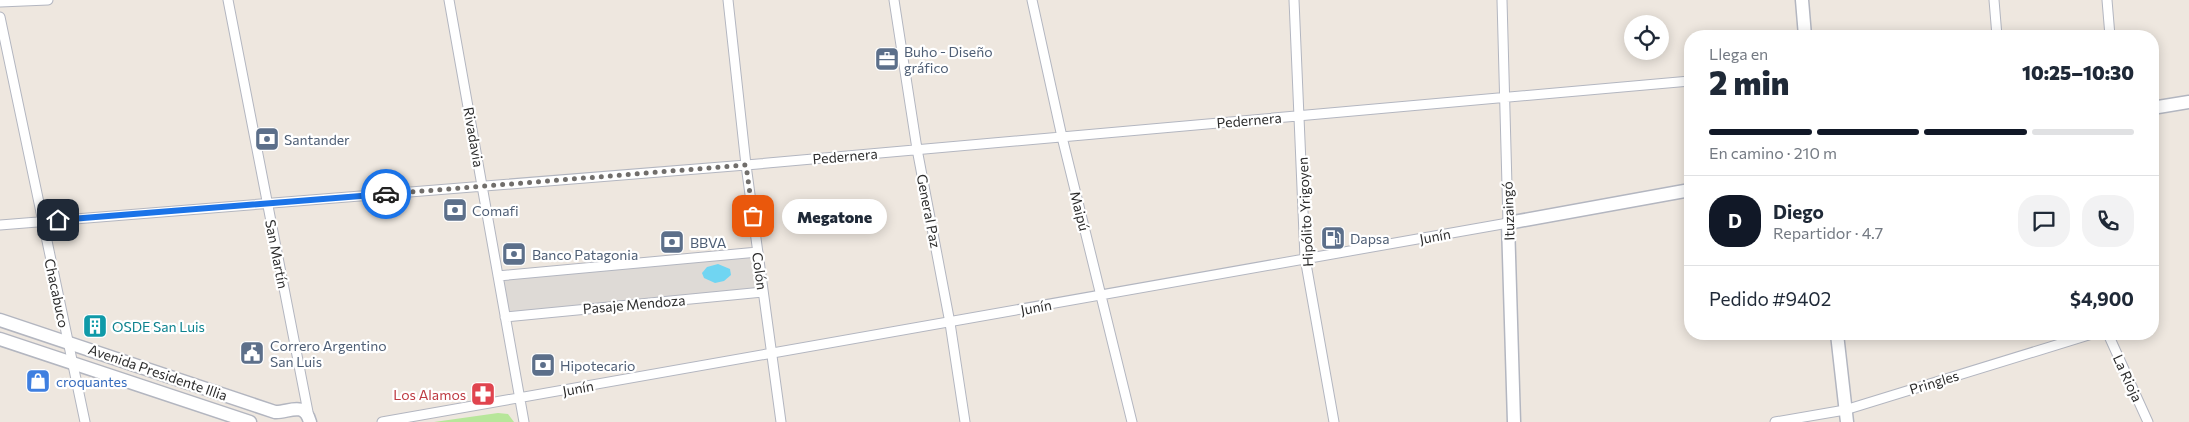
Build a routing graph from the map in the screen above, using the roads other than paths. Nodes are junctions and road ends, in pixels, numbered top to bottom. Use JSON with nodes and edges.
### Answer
{"nodes":[{"id":1,"x":48,"y":0,"type":"edge"},
{"id":2,"x":228,"y":0,"type":"edge"},
{"id":3,"x":449,"y":0,"type":"edge"},
{"id":4,"x":728,"y":0,"type":"edge"},
{"id":5,"x":894,"y":0,"type":"edge"},
{"id":6,"x":1032,"y":0,"type":"edge"},
{"id":7,"x":1294,"y":0,"type":"edge"},
{"id":8,"x":1502,"y":0,"type":"edge"},
{"id":9,"x":1802,"y":0,"type":"edge"},
{"id":10,"x":1994,"y":0,"type":"edge"},
{"id":11,"x":2107,"y":0,"type":"edge"},
{"id":12,"x":0,"y":2,"type":"edge"},
{"id":13,"x":0,"y":16,"type":"edge"},
{"id":14,"x":1804,"y":30,"type":"edge"},
{"id":15,"x":1997,"y":30,"type":"edge"},
{"id":16,"x":2110,"y":30,"type":"edge"},
{"id":17,"x":1684,"y":82,"type":"edge"},
{"id":18,"x":1504,"y":98,"type":"junction"},
{"id":19,"x":2189,"y":102,"type":"edge"},
{"id":20,"x":2159,"y":107,"type":"edge"},
{"id":21,"x":1301,"y":115,"type":"junction"},
{"id":22,"x":1062,"y":137,"type":"junction"},
{"id":23,"x":917,"y":149,"type":"junction"},
{"id":24,"x":746,"y":165,"type":"junction"},
{"id":25,"x":483,"y":186,"type":"junction"},
{"id":26,"x":1684,"y":191,"type":"edge"},
{"id":27,"x":267,"y":203,"type":"junction"},
{"id":28,"x":42,"y":221,"type":"junction"},
{"id":29,"x":1508,"y":223,"type":"junction"},
{"id":30,"x":0,"y":225,"type":"edge"},
{"id":31,"x":758,"y":252,"type":"junction"},
{"id":32,"x":1306,"y":258,"type":"junction"},
{"id":33,"x":498,"y":276,"type":"junction"},
{"id":34,"x":764,"y":292,"type":"junction"},
{"id":35,"x":1101,"y":295,"type":"junction"},
{"id":36,"x":505,"y":316,"type":"junction"},
{"id":37,"x":0,"y":320,"type":"edge"},
{"id":38,"x":950,"y":323,"type":"junction"},
{"id":39,"x":0,"y":340,"type":"edge"},
{"id":40,"x":1838,"y":340,"type":"edge"},
{"id":41,"x":2074,"y":340,"type":"edge"},
{"id":42,"x":2111,"y":340,"type":"edge"},
{"id":43,"x":67,"y":342,"type":"junction"},
{"id":44,"x":772,"y":353,"type":"junction"},
{"id":45,"x":72,"y":364,"type":"junction"},
{"id":46,"x":519,"y":398,"type":"junction"},
{"id":47,"x":1846,"y":416,"type":"edge"},
{"id":48,"x":309,"y":420,"type":"edge"},
{"id":49,"x":85,"y":422,"type":"edge"},
{"id":50,"x":250,"y":422,"type":"edge"},
{"id":51,"x":382,"y":422,"type":"edge"},
{"id":52,"x":524,"y":422,"type":"edge"},
{"id":53,"x":781,"y":422,"type":"edge"},
{"id":54,"x":966,"y":422,"type":"edge"},
{"id":55,"x":1132,"y":422,"type":"edge"},
{"id":56,"x":1334,"y":422,"type":"edge"},
{"id":57,"x":1514,"y":422,"type":"edge"},
{"id":58,"x":1775,"y":422,"type":"edge"},
{"id":59,"x":2148,"y":422,"type":"edge"}],
"edges":[{"from":1,"to":12,"type":"street"},
{"from":2,"to":27,"type":"street","name":"San Martín"},
{"from":3,"to":25,"type":"street","name":"Rivadavia"},
{"from":4,"to":24,"type":"street","name":"Colón"},
{"from":5,"to":23,"type":"street","name":"General Paz"},
{"from":6,"to":22,"type":"street","name":"Maipú"},
{"from":7,"to":21,"type":"street","name":"Hipólito Yrigoyen"},
{"from":8,"to":18,"type":"street","name":"Ituzaingó"},
{"from":9,"to":14,"type":"street"},
{"from":10,"to":15,"type":"street"},
{"from":11,"to":16,"type":"street"},
{"from":13,"to":28,"type":"street","name":"Chacabuco"},
{"from":17,"to":18,"type":"street","name":"Pedernera"},
{"from":18,"to":21,"type":"street","name":"Pedernera"},
{"from":18,"to":29,"type":"street","name":"Ituzaingó"},
{"from":19,"to":20,"type":"street"},
{"from":21,"to":22,"type":"street","name":"Pedernera"},
{"from":21,"to":32,"type":"street","name":"Hipólito Yrigoyen"},
{"from":22,"to":23,"type":"street","name":"Pedernera"},
{"from":22,"to":35,"type":"street","name":"Maipú"},
{"from":23,"to":24,"type":"street","name":"Pedernera"},
{"from":23,"to":38,"type":"street","name":"General Paz"},
{"from":24,"to":25,"type":"street","name":"Pedernera"},
{"from":24,"to":31,"type":"street","name":"Colón"},
{"from":25,"to":27,"type":"street","name":"Pedernera"},
{"from":25,"to":33,"type":"street","name":"Rivadavia"},
{"from":26,"to":29,"type":"street","name":"Junín"},
{"from":27,"to":28,"type":"street","name":"Pedernera"},
{"from":27,"to":48,"type":"street","name":"San Martín"},
{"from":28,"to":30,"type":"street","name":"Pedernera"},
{"from":28,"to":43,"type":"street","name":"Chacabuco"},
{"from":29,"to":32,"type":"street","name":"Junín"},
{"from":29,"to":57,"type":"street","name":"Ituzaingó"},
{"from":31,"to":33,"type":"street"},
{"from":31,"to":34,"type":"street","name":"Colón"},
{"from":32,"to":35,"type":"street","name":"Junín"},
{"from":32,"to":56,"type":"street","name":"Hipólito Yrigoyen"},
{"from":33,"to":36,"type":"street","name":"Rivadavia"},
{"from":34,"to":36,"type":"street","name":"Pasaje Mendoza"},
{"from":34,"to":44,"type":"street","name":"Colón"},
{"from":35,"to":38,"type":"street","name":"Junín"},
{"from":35,"to":55,"type":"street","name":"Maipú"},
{"from":36,"to":46,"type":"street","name":"Rivadavia"},
{"from":37,"to":43,"type":"street","name":"Avenida Presidente Illia"},
{"from":38,"to":44,"type":"street","name":"Junín"},
{"from":38,"to":54,"type":"street","name":"General Paz"},
{"from":39,"to":45,"type":"street","name":"Avenida Presidente Illia"},
{"from":40,"to":47,"type":"street"},
{"from":41,"to":47,"type":"street","name":"Pringles"},
{"from":42,"to":59,"type":"street","name":"La Rioja"},
{"from":43,"to":45,"type":"street","name":"Chacabuco"},
{"from":43,"to":48,"type":"street","name":"Avenida Presidente Illia"},
{"from":44,"to":46,"type":"street","name":"Junín"},
{"from":44,"to":53,"type":"street","name":"Colón"},
{"from":45,"to":49,"type":"street","name":"Chacabuco"},
{"from":45,"to":50,"type":"street","name":"Avenida Presidente Illia"},
{"from":46,"to":51,"type":"street","name":"Junín"},
{"from":46,"to":52,"type":"street","name":"Rivadavia"},
{"from":47,"to":58,"type":"street","name":"Pringles"}]}
